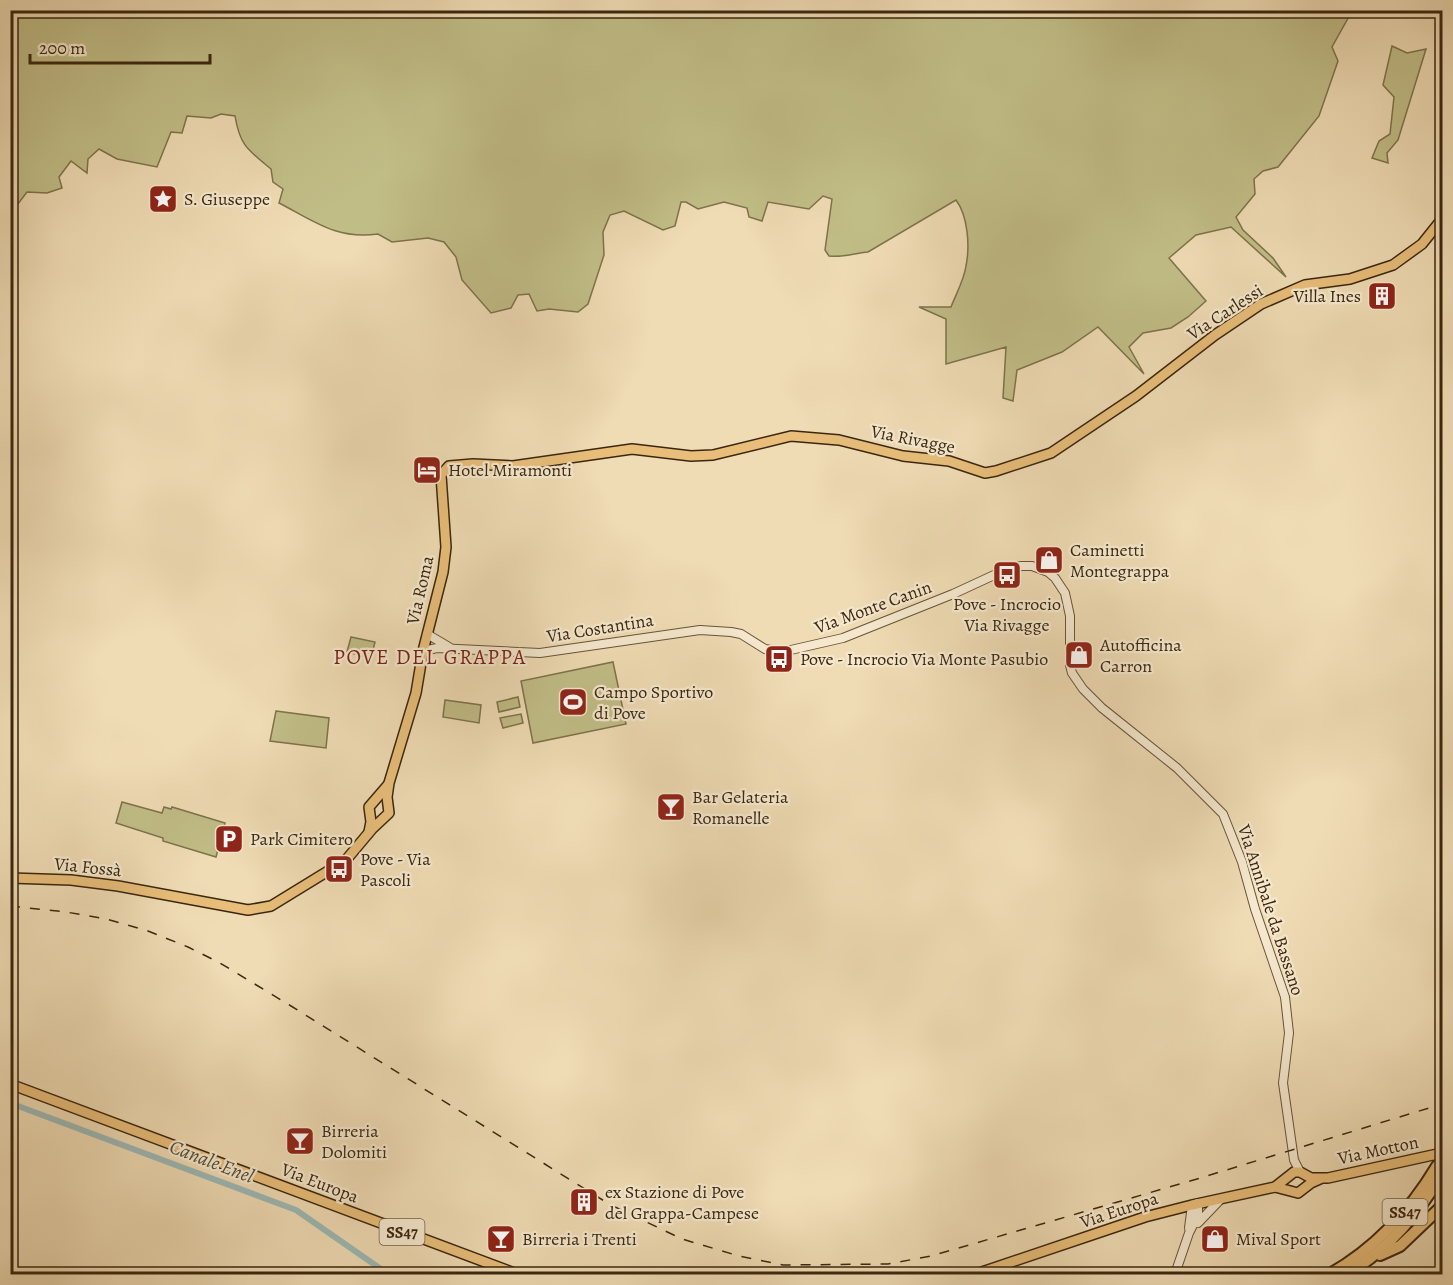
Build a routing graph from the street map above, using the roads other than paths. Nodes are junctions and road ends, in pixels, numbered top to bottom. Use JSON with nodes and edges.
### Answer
{"nodes":[{"id":1,"x":1443,"y":219,"type":"edge"},
{"id":2,"x":1065,"y":443,"type":"joint"},
{"id":3,"x":442,"y":472,"type":"joint"},
{"id":4,"x":1005,"y":570,"type":"joint"},
{"id":5,"x":427,"y":634,"type":"junction"},
{"id":6,"x":750,"y":639,"type":"joint"},
{"id":7,"x":454,"y":648,"type":"junction"},
{"id":8,"x":423,"y":651,"type":"junction"},
{"id":9,"x":389,"y":783,"type":"junction"},
{"id":10,"x":375,"y":800,"type":"junction"},
{"id":11,"x":387,"y":804,"type":"junction"},
{"id":12,"x":370,"y":817,"type":"junction"},
{"id":13,"x":382,"y":820,"type":"junction"},
{"id":14,"x":368,"y":834,"type":"junction"},
{"id":15,"x":10,"y":878,"type":"edge"},
{"id":16,"x":161,"y":894,"type":"joint"},
{"id":17,"x":10,"y":1084,"type":"edge"},
{"id":18,"x":1443,"y":1153,"type":"edge"},
{"id":19,"x":1294,"y":1160,"type":"junction"},
{"id":20,"x":1440,"y":1170,"type":"edge"},
{"id":21,"x":1287,"y":1177,"type":"junction"},
{"id":22,"x":1304,"y":1178,"type":"junction"},
{"id":23,"x":1275,"y":1187,"type":"junction"},
{"id":24,"x":1290,"y":1192,"type":"junction"},
{"id":25,"x":1223,"y":1197,"type":"junction"},
{"id":26,"x":1195,"y":1204,"type":"junction"},
{"id":27,"x":1443,"y":1206,"type":"edge"},
{"id":28,"x":1189,"y":1233,"type":"junction"},
{"id":29,"x":1366,"y":1262,"type":"junction"},
{"id":30,"x":517,"y":1275,"type":"edge"},
{"id":31,"x":976,"y":1275,"type":"edge"},
{"id":32,"x":1175,"y":1275,"type":"edge"},
{"id":33,"x":1330,"y":1275,"type":"edge"},
{"id":34,"x":1347,"y":1275,"type":"edge"},
{"id":35,"x":1354,"y":1275,"type":"edge"}],
"edges":[{"from":1,"to":2,"type":"main road","name":"Via Carlessi"},
{"from":2,"to":3,"type":"main road","name":"Via Rivagge"},
{"from":3,"to":5,"type":"main road","name":"Via Roma"},
{"from":4,"to":6,"type":"street","name":"Via Monte Canin"},
{"from":4,"to":19,"type":"street","name":"Via Annibale da Bassano"},
{"from":5,"to":7,"type":"street","name":"Via Costantina"},
{"from":5,"to":8,"type":"main road","name":"Via Roma"},
{"from":6,"to":7,"type":"street","name":"Via Costantina"},
{"from":7,"to":8,"type":"street","name":"Via Costantina"},
{"from":8,"to":9,"type":"main road","name":"Via Roma"},
{"from":9,"to":10,"type":"main road","name":"Via Roma"},
{"from":9,"to":11,"type":"main road","name":"Via Roma"},
{"from":10,"to":11,"type":"main road"},
{"from":10,"to":12,"type":"main road","name":"Via Roma"},
{"from":11,"to":13,"type":"main road","name":"Via Roma"},
{"from":12,"to":13,"type":"main road"},
{"from":12,"to":14,"type":"main road","name":"Via Roma"},
{"from":13,"to":14,"type":"main road","name":"Via Roma"},
{"from":14,"to":16,"type":"main road","name":"Via Roma"},
{"from":15,"to":16,"type":"main road","name":"Via Fossà"},
{"from":17,"to":30,"type":"main road","name":"Via Europa","number":"SS47"},
{"from":18,"to":22,"type":"main road","name":"Via Motton"},
{"from":19,"to":21,"type":"street","name":"Via Annibale da Bassano"},
{"from":19,"to":22,"type":"street","name":"Via Annibale da Bassano"},
{"from":20,"to":29,"type":"highway","number":"SS47"},
{"from":20,"to":33,"type":"highway","number":"SS47"},
{"from":21,"to":22,"type":"main road","name":"Via Europa"},
{"from":21,"to":23,"type":"main road","name":"Via Europa"},
{"from":21,"to":24,"type":"main road"},
{"from":22,"to":24,"type":"main road"},
{"from":23,"to":24,"type":"main road","name":"Via Europa"},
{"from":23,"to":25,"type":"main road","name":"Via Europa"},
{"from":25,"to":26,"type":"main road","name":"Via Europa"},
{"from":25,"to":28,"type":"street"},
{"from":26,"to":28,"type":"street"},
{"from":26,"to":31,"type":"main road","name":"Via Europa"},
{"from":27,"to":29,"type":"highway"},
{"from":28,"to":32,"type":"street"},
{"from":29,"to":34,"type":"highway","number":"SS47"},
{"from":29,"to":35,"type":"highway"}]}
